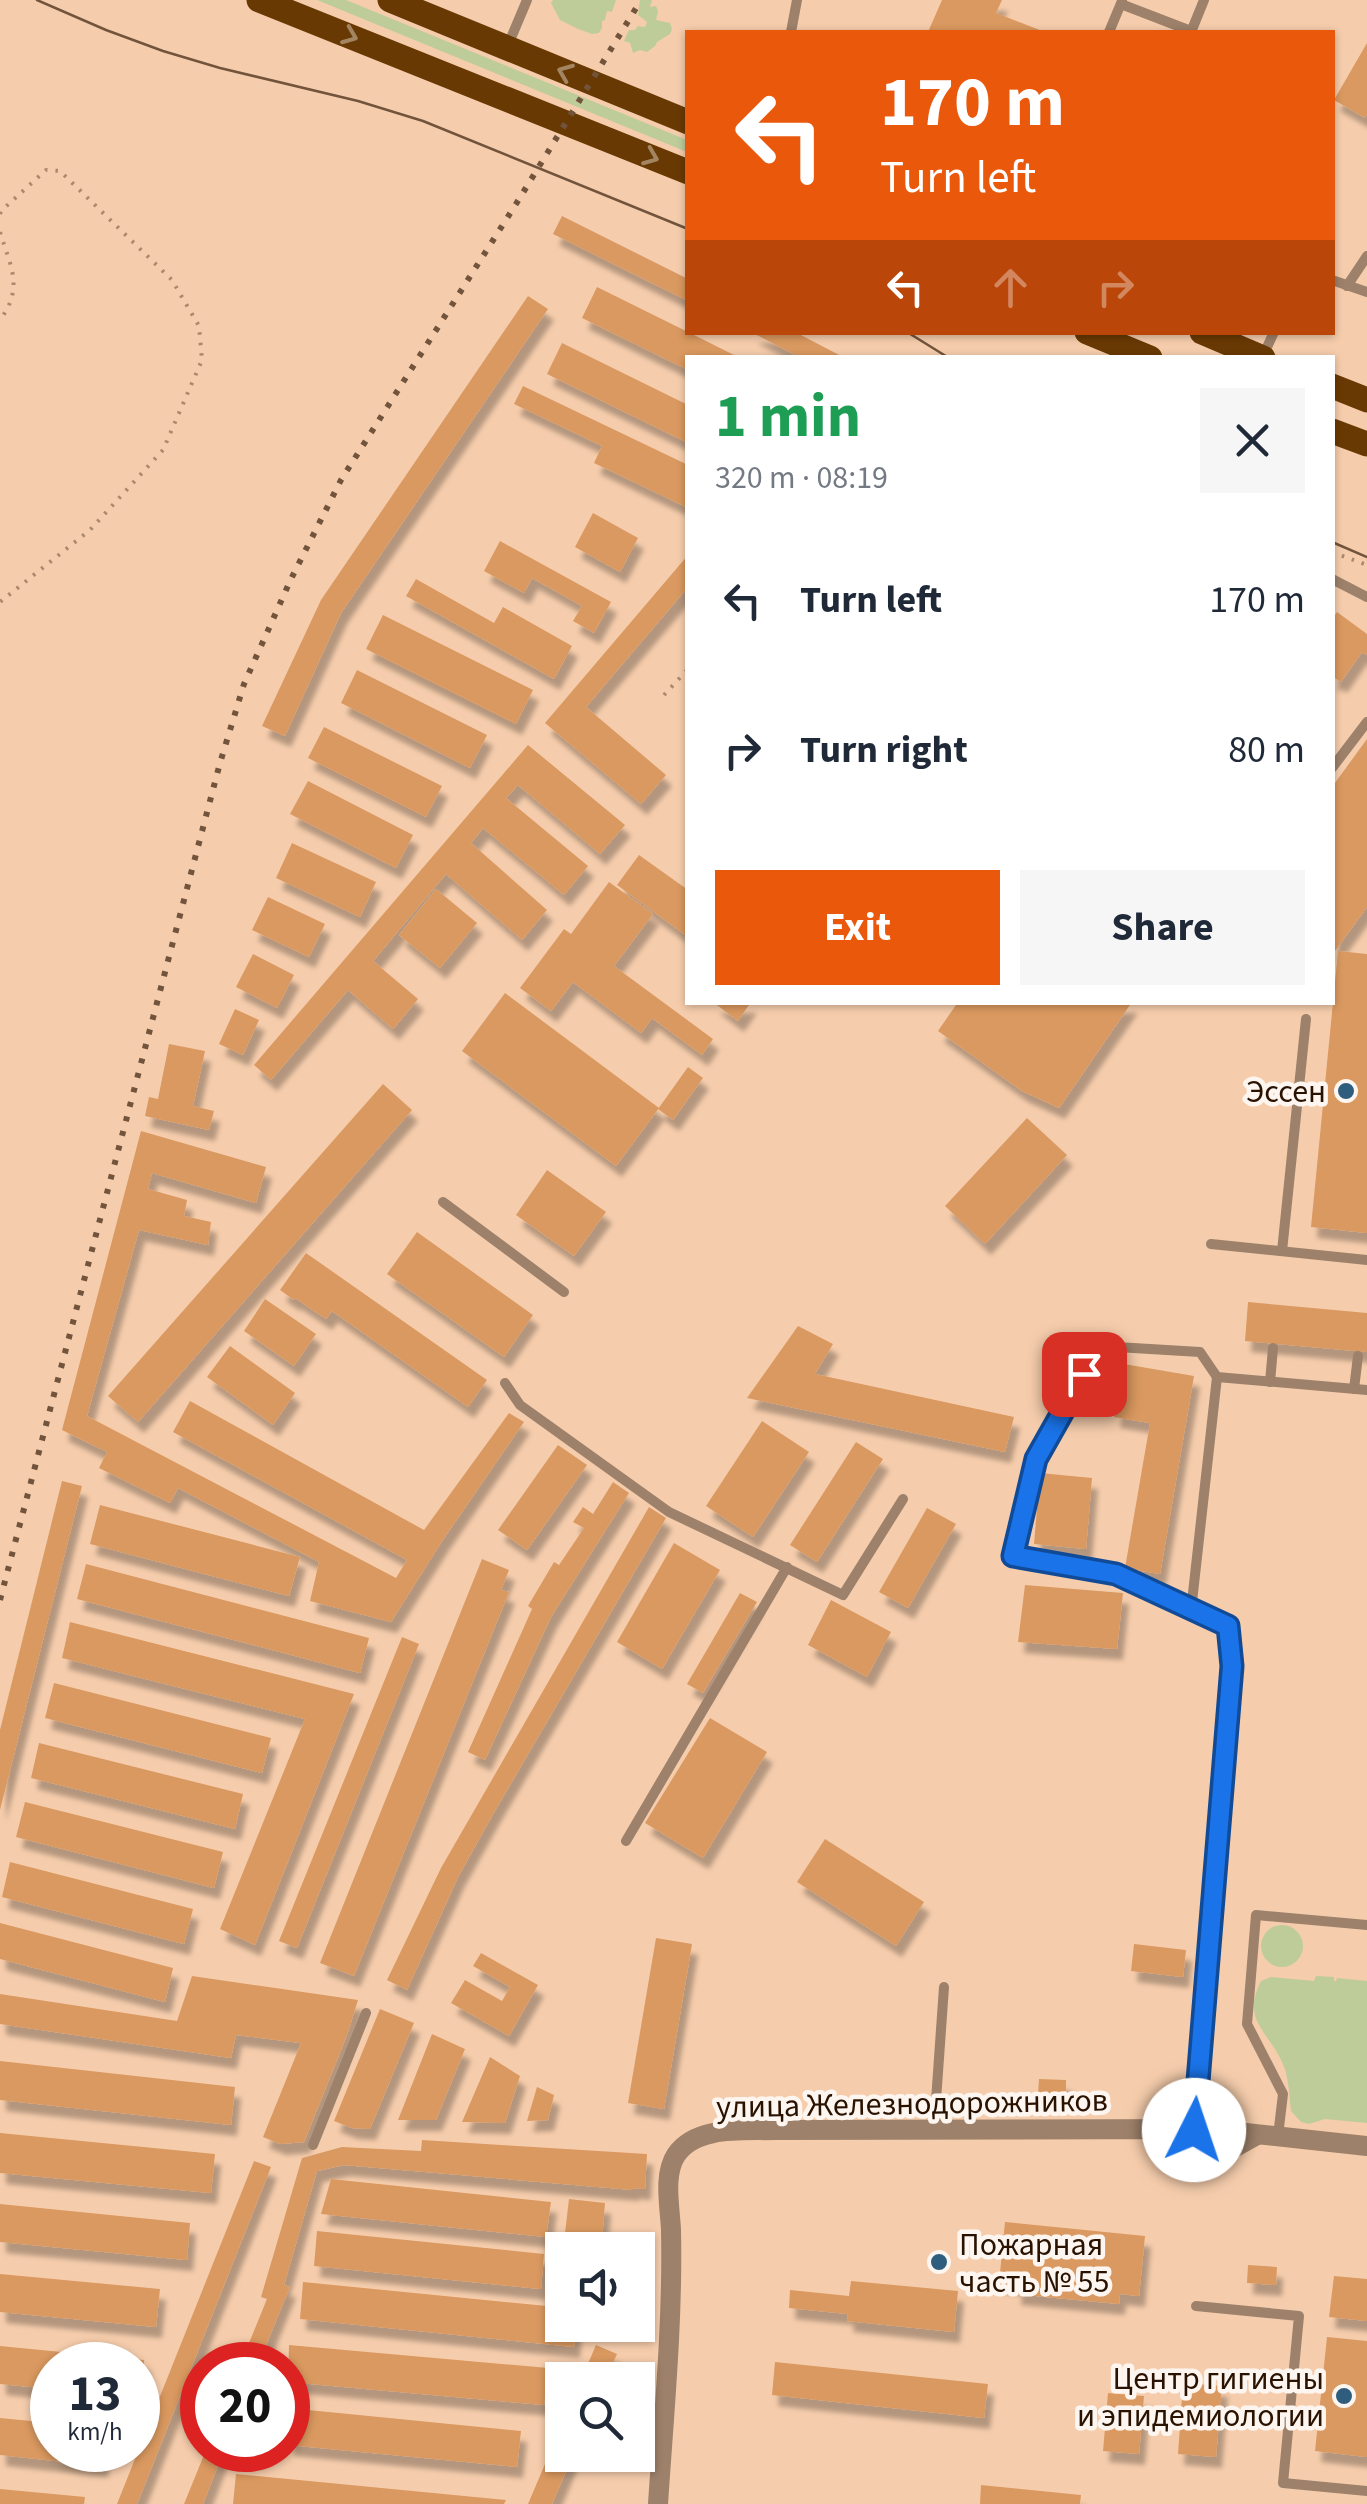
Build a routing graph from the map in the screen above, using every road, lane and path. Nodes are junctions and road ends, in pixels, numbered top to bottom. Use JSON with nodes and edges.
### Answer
{"nodes":[{"id":1,"x":260,"y":0,"type":"edge"},
{"id":2,"x":390,"y":0,"type":"edge"},
{"id":3,"x":527,"y":0,"type":"edge"},
{"id":4,"x":797,"y":0,"type":"edge"},
{"id":5,"x":1204,"y":0,"type":"edge"},
{"id":6,"x":1122,"y":2,"type":"edge"},
{"id":7,"x":791,"y":30,"type":"edge"},
{"id":8,"x":1110,"y":30,"type":"edge"},
{"id":9,"x":1186,"y":30,"type":"edge"},
{"id":10,"x":1192,"y":30,"type":"edge"},
{"id":11,"x":506,"y":48,"type":"junction"},
{"id":12,"x":685,"y":121,"type":"edge"},
{"id":13,"x":685,"y":171,"type":"edge"},
{"id":14,"x":0,"y":214,"type":"edge"},
{"id":15,"x":0,"y":232,"type":"edge"},
{"id":16,"x":1367,"y":256,"type":"edge"},
{"id":17,"x":1335,"y":281,"type":"edge"},
{"id":18,"x":1347,"y":286,"type":"junction"},
{"id":19,"x":1367,"y":292,"type":"edge"},
{"id":20,"x":0,"y":320,"type":"edge"},
{"id":21,"x":1094,"y":335,"type":"edge"},
{"id":22,"x":1209,"y":335,"type":"edge"},
{"id":23,"x":1143,"y":355,"type":"edge"},
{"id":24,"x":1258,"y":355,"type":"edge"},
{"id":25,"x":1335,"y":387,"type":"edge"},
{"id":26,"x":1367,"y":400,"type":"edge"},
{"id":27,"x":1335,"y":432,"type":"edge"},
{"id":28,"x":1367,"y":444,"type":"edge"},
{"id":29,"x":1335,"y":553,"type":"edge"},
{"id":30,"x":1367,"y":565,"type":"edge"},
{"id":31,"x":1335,"y":580,"type":"edge"},
{"id":32,"x":1367,"y":598,"type":"edge"},
{"id":33,"x":0,"y":602,"type":"edge"},
{"id":34,"x":685,"y":673,"type":"edge"},
{"id":35,"x":664,"y":695,"type":"dead end"},
{"id":36,"x":1367,"y":722,"type":"edge"},
{"id":37,"x":1335,"y":764,"type":"edge"},
{"id":38,"x":1306,"y":1019,"type":"dead end"},
{"id":39,"x":442,"y":1202,"type":"dead end"},
{"id":40,"x":1211,"y":1244,"type":"dead end"},
{"id":41,"x":1282,"y":1252,"type":"junction"},
{"id":42,"x":1367,"y":1260,"type":"edge"},
{"id":43,"x":564,"y":1292,"type":"dead end"},
{"id":44,"x":1273,"y":1348,"type":"dead end"},
{"id":45,"x":1358,"y":1356,"type":"dead end"},
{"id":46,"x":1216,"y":1377,"type":"junction"},
{"id":47,"x":1270,"y":1382,"type":"junction"},
{"id":48,"x":505,"y":1383,"type":"dead end"},
{"id":49,"x":1354,"y":1389,"type":"junction"},
{"id":50,"x":1367,"y":1390,"type":"edge"},
{"id":51,"x":903,"y":1499,"type":"dead end"},
{"id":52,"x":787,"y":1567,"type":"junction"},
{"id":53,"x":1191,"y":1611,"type":"junction"},
{"id":54,"x":626,"y":1841,"type":"dead end"},
{"id":55,"x":1367,"y":1924,"type":"edge"},
{"id":56,"x":944,"y":1986,"type":"dead end"},
{"id":57,"x":366,"y":2012,"type":"dead end"},
{"id":58,"x":934,"y":2129,"type":"junction"},
{"id":59,"x":1194,"y":2130,"type":"junction"},
{"id":60,"x":1273,"y":2136,"type":"junction"},
{"id":61,"x":313,"y":2145,"type":"dead end"},
{"id":62,"x":1367,"y":2146,"type":"edge"},
{"id":63,"x":1217,"y":2163,"type":"dead end"},
{"id":64,"x":1196,"y":2306,"type":"dead end"},
{"id":65,"x":1367,"y":2491,"type":"edge"},
{"id":66,"x":658,"y":2504,"type":"edge"}],
"edges":[{"from":1,"to":13,"type":"main road","one_way":true},
{"from":2,"to":11,"type":"main road"},
{"from":3,"to":11,"type":"lane"},
{"from":4,"to":7,"type":"lane"},
{"from":5,"to":10,"type":"lane"},
{"from":6,"to":8,"type":"lane"},
{"from":6,"to":9,"type":"lane"},
{"from":12,"to":11,"type":"main road","one_way":true},
{"from":14,"to":33,"type":"path"},
{"from":15,"to":20,"type":"path"},
{"from":16,"to":18,"type":"lane"},
{"from":17,"to":18,"type":"lane"},
{"from":18,"to":19,"type":"lane"},
{"from":21,"to":23,"type":"main road"},
{"from":22,"to":24,"type":"main road"},
{"from":25,"to":26,"type":"main road"},
{"from":27,"to":28,"type":"main road"},
{"from":29,"to":30,"type":"path"},
{"from":31,"to":32,"type":"lane"},
{"from":34,"to":35,"type":"path"},
{"from":36,"to":37,"type":"lane"},
{"from":38,"to":41,"type":"lane"},
{"from":39,"to":43,"type":"lane"},
{"from":40,"to":41,"type":"lane"},
{"from":41,"to":42,"type":"lane"},
{"from":44,"to":47,"type":"lane"},
{"from":45,"to":49,"type":"lane"},
{"from":46,"to":47,"type":"lane"},
{"from":46,"to":53,"type":"lane"},
{"from":46,"to":53,"type":"lane"},
{"from":47,"to":49,"type":"lane"},
{"from":48,"to":52,"type":"lane"},
{"from":49,"to":50,"type":"lane"},
{"from":51,"to":52,"type":"lane"},
{"from":52,"to":54,"type":"lane"},
{"from":53,"to":59,"type":"lane"},
{"from":55,"to":60,"type":"lane"},
{"from":56,"to":58,"type":"lane"},
{"from":57,"to":61,"type":"lane"},
{"from":58,"to":59,"type":"street","name":"улица Железнодорожников"},
{"from":58,"to":66,"type":"street","name":"улица Железнодорожников"},
{"from":59,"to":60,"type":"street","name":"улица Железнодорожников"},
{"from":60,"to":62,"type":"street","name":"улица Железнодорожников"},
{"from":60,"to":63,"type":"lane"},
{"from":64,"to":65,"type":"lane"}]}
